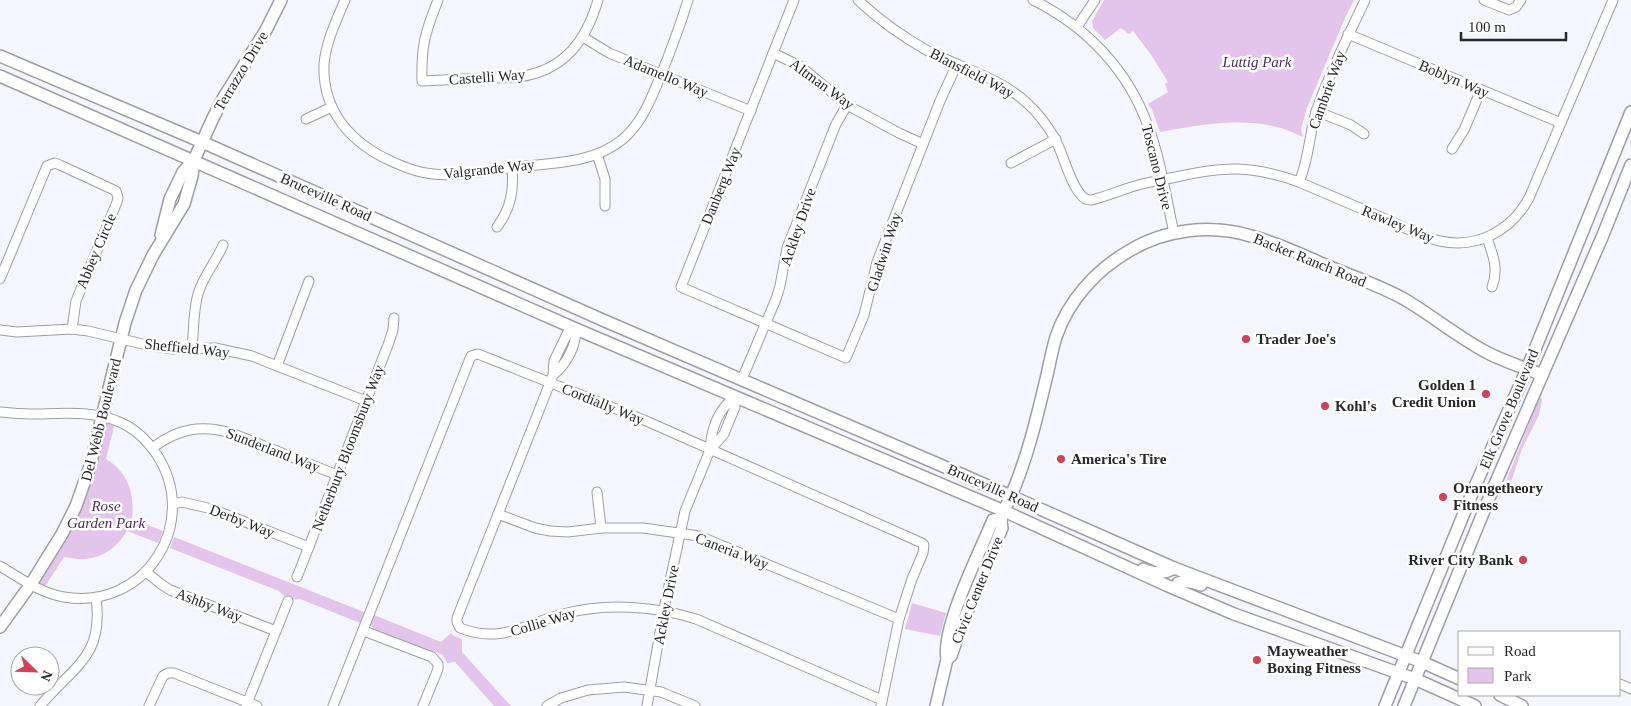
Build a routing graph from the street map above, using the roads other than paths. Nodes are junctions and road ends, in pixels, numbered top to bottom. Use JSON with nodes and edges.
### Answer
{"nodes":[{"id":1,"x":281,"y":0,"type":"edge"},
{"id":2,"x":345,"y":0,"type":"edge"},
{"id":3,"x":438,"y":0,"type":"edge"},
{"id":4,"x":598,"y":0,"type":"edge"},
{"id":5,"x":688,"y":0,"type":"edge"},
{"id":6,"x":794,"y":0,"type":"edge"},
{"id":7,"x":858,"y":0,"type":"edge"},
{"id":8,"x":1033,"y":0,"type":"edge"},
{"id":9,"x":1095,"y":0,"type":"edge"},
{"id":10,"x":1365,"y":0,"type":"edge"},
{"id":11,"x":1484,"y":0,"type":"edge"},
{"id":12,"x":1521,"y":0,"type":"edge"},
{"id":13,"x":1614,"y":0,"type":"edge"},
{"id":14,"x":1077,"y":27,"type":"junction"},
{"id":15,"x":1348,"y":34,"type":"junction"},
{"id":16,"x":583,"y":37,"type":"junction"},
{"id":17,"x":773,"y":53,"type":"junction"},
{"id":18,"x":0,"y":56,"type":"edge"},
{"id":19,"x":957,"y":64,"type":"junction"},
{"id":20,"x":661,"y":74,"type":"junction"},
{"id":21,"x":0,"y":76,"type":"edge"},
{"id":22,"x":1481,"y":90,"type":"junction"},
{"id":23,"x":847,"y":105,"type":"junction"},
{"id":24,"x":332,"y":108,"type":"junction"},
{"id":25,"x":750,"y":111,"type":"junction"},
{"id":26,"x":1316,"y":111,"type":"junction"},
{"id":27,"x":1631,"y":112,"type":"edge"},
{"id":28,"x":306,"y":119,"type":"dead end"},
{"id":29,"x":1561,"y":124,"type":"junction"},
{"id":30,"x":1364,"y":134,"type":"dead end"},
{"id":31,"x":1056,"y":139,"type":"junction"},
{"id":32,"x":202,"y":142,"type":"junction"},
{"id":33,"x":923,"y":144,"type":"junction"},
{"id":34,"x":1452,"y":149,"type":"dead end"},
{"id":35,"x":597,"y":154,"type":"junction"},
{"id":36,"x":194,"y":160,"type":"junction"},
{"id":37,"x":1011,"y":163,"type":"dead end"},
{"id":38,"x":1631,"y":165,"type":"edge"},
{"id":39,"x":512,"y":168,"type":"junction"},
{"id":40,"x":1162,"y":180,"type":"junction"},
{"id":41,"x":1299,"y":182,"type":"junction"},
{"id":42,"x":605,"y":206,"type":"dead end"},
{"id":43,"x":497,"y":228,"type":"dead end"},
{"id":44,"x":1174,"y":233,"type":"junction"},
{"id":45,"x":1487,"y":238,"type":"junction"},
{"id":46,"x":223,"y":245,"type":"dead end"},
{"id":47,"x":0,"y":279,"type":"edge"},
{"id":48,"x":309,"y":281,"type":"dead end"},
{"id":49,"x":1492,"y":287,"type":"dead end"},
{"id":50,"x":394,"y":318,"type":"dead end"},
{"id":51,"x":765,"y":323,"type":"junction"},
{"id":52,"x":72,"y":329,"type":"junction"},
{"id":53,"x":576,"y":329,"type":"junction"},
{"id":54,"x":0,"y":330,"type":"edge"},
{"id":55,"x":121,"y":338,"type":"junction"},
{"id":56,"x":651,"y":340,"type":"junction"},
{"id":57,"x":192,"y":348,"type":"junction"},
{"id":58,"x":277,"y":366,"type":"junction"},
{"id":59,"x":1527,"y":369,"type":"junction"},
{"id":60,"x":1542,"y":375,"type":"junction"},
{"id":61,"x":551,"y":379,"type":"junction"},
{"id":62,"x":742,"y":379,"type":"junction"},
{"id":63,"x":735,"y":397,"type":"junction"},
{"id":64,"x":366,"y":401,"type":"junction"},
{"id":65,"x":812,"y":410,"type":"junction"},
{"id":66,"x":0,"y":412,"type":"edge"},
{"id":67,"x":103,"y":416,"type":"junction"},
{"id":68,"x":152,"y":448,"type":"junction"},
{"id":69,"x":710,"y":450,"type":"junction"},
{"id":70,"x":337,"y":474,"type":"junction"},
{"id":71,"x":598,"y":492,"type":"dead end"},
{"id":72,"x":1011,"y":496,"type":"junction"},
{"id":73,"x":173,"y":504,"type":"junction"},
{"id":74,"x":498,"y":514,"type":"junction"},
{"id":75,"x":1002,"y":515,"type":"junction"},
{"id":76,"x":601,"y":528,"type":"junction"},
{"id":77,"x":680,"y":533,"type":"junction"},
{"id":78,"x":309,"y":547,"type":"junction"},
{"id":79,"x":1090,"y":550,"type":"junction"},
{"id":80,"x":0,"y":566,"type":"edge"},
{"id":81,"x":1174,"y":568,"type":"junction"},
{"id":82,"x":146,"y":572,"type":"junction"},
{"id":83,"x":297,"y":577,"type":"dead end"},
{"id":84,"x":31,"y":584,"type":"junction"},
{"id":85,"x":1176,"y":589,"type":"junction"},
{"id":86,"x":96,"y":598,"type":"junction"},
{"id":87,"x":1262,"y":601,"type":"junction"},
{"id":88,"x":288,"y":602,"type":"dead end"},
{"id":89,"x":664,"y":611,"type":"junction"},
{"id":90,"x":900,"y":620,"type":"junction"},
{"id":91,"x":0,"y":627,"type":"edge"},
{"id":92,"x":276,"y":631,"type":"junction"},
{"id":93,"x":364,"y":631,"type":"junction"},
{"id":94,"x":1405,"y":655,"type":"junction"},
{"id":95,"x":1422,"y":662,"type":"junction"},
{"id":96,"x":1398,"y":673,"type":"junction"},
{"id":97,"x":1458,"y":678,"type":"edge"},
{"id":98,"x":1415,"y":679,"type":"junction"},
{"id":99,"x":650,"y":690,"type":"junction"},
{"id":100,"x":1502,"y":696,"type":"edge"},
{"id":101,"x":882,"y":703,"type":"edge"},
{"id":102,"x":247,"y":704,"type":"edge"},
{"id":103,"x":40,"y":706,"type":"edge"},
{"id":104,"x":149,"y":706,"type":"edge"},
{"id":105,"x":257,"y":706,"type":"edge"},
{"id":106,"x":333,"y":706,"type":"edge"},
{"id":107,"x":423,"y":706,"type":"edge"},
{"id":108,"x":547,"y":706,"type":"edge"},
{"id":109,"x":647,"y":706,"type":"edge"},
{"id":110,"x":695,"y":706,"type":"edge"},
{"id":111,"x":936,"y":706,"type":"edge"},
{"id":112,"x":1385,"y":706,"type":"edge"},
{"id":113,"x":1404,"y":706,"type":"edge"},
{"id":114,"x":1475,"y":706,"type":"edge"},
{"id":115,"x":1522,"y":706,"type":"edge"}],
"edges":[{"from":1,"to":32,"type":"main road","name":"Terrazzo Drive"},
{"from":2,"to":24,"type":"street","name":"Valgrande Way"},
{"from":3,"to":16,"type":"street","name":"Castelli Way"},
{"from":4,"to":16,"type":"street","name":"Castelli Way"},
{"from":5,"to":20,"type":"street","name":"Valgrande Way"},
{"from":6,"to":17,"type":"street","name":"Danberg Way"},
{"from":7,"to":19,"type":"street","name":"Blansfield Way"},
{"from":8,"to":14,"type":"street","name":"Toscano Drive"},
{"from":9,"to":14,"type":"street"},
{"from":10,"to":15,"type":"street","name":"Cambrie Way"},
{"from":11,"to":12,"type":"street"},
{"from":13,"to":29,"type":"street","name":"Rawley Way"},
{"from":14,"to":40,"type":"street","name":"Toscano Drive"},
{"from":15,"to":22,"type":"street","name":"Boblyn Way"},
{"from":15,"to":26,"type":"street","name":"Cambrie Way"},
{"from":16,"to":20,"type":"street","name":"Adamello Way"},
{"from":17,"to":23,"type":"street","name":"Altman Way"},
{"from":17,"to":25,"type":"street","name":"Danberg Way"},
{"from":18,"to":32,"type":"main road","name":"Bruceville Road"},
{"from":19,"to":31,"type":"street","name":"Blansfield Way"},
{"from":19,"to":33,"type":"street","name":"Gladwin Way"},
{"from":20,"to":25,"type":"street","name":"Adamello Way"},
{"from":20,"to":35,"type":"street","name":"Valgrande Way"},
{"from":21,"to":36,"type":"main road","name":"Bruceville Road"},
{"from":22,"to":29,"type":"street","name":"Boblyn Way"},
{"from":22,"to":34,"type":"street"},
{"from":23,"to":33,"type":"street","name":"Altman Way"},
{"from":23,"to":51,"type":"street","name":"Ackley Drive"},
{"from":24,"to":28,"type":"street"},
{"from":24,"to":39,"type":"street","name":"Valgrande Way"},
{"from":25,"to":51,"type":"street","name":"Danberg Way"},
{"from":26,"to":30,"type":"street"},
{"from":26,"to":41,"type":"street","name":"Cambrie Way"},
{"from":27,"to":59,"type":"main road","name":"Elk Grove Boulevard"},
{"from":29,"to":45,"type":"street","name":"Rawley Way"},
{"from":31,"to":37,"type":"street"},
{"from":31,"to":40,"type":"street","name":"Blansfield Way"},
{"from":32,"to":36,"type":"main road","name":"Del Webb Boulevard"},
{"from":32,"to":56,"type":"main road","name":"Bruceville Road"},
{"from":33,"to":51,"type":"street","name":"Gladwin Way"},
{"from":35,"to":39,"type":"street","name":"Valgrande Way"},
{"from":35,"to":42,"type":"street"},
{"from":36,"to":53,"type":"main road","name":"Bruceville Road"},
{"from":36,"to":55,"type":"main road","name":"Del Webb Boulevard"},
{"from":38,"to":60,"type":"main road","name":"Elk Grove Boulevard"},
{"from":39,"to":43,"type":"street"},
{"from":40,"to":41,"type":"street","name":"Rawley Way"},
{"from":40,"to":44,"type":"street","name":"Toscano Drive"},
{"from":41,"to":45,"type":"street","name":"Rawley Way"},
{"from":44,"to":59,"type":"main road","name":"Backer Ranch Road"},
{"from":44,"to":72,"type":"main road","name":"Backer Ranch Road"},
{"from":45,"to":49,"type":"street"},
{"from":46,"to":57,"type":"street"},
{"from":47,"to":52,"type":"street","name":"Abbey Circle"},
{"from":48,"to":58,"type":"street"},
{"from":50,"to":64,"type":"street","name":"Netherbury Bloomsbury Way"},
{"from":51,"to":62,"type":"street","name":"Ackley Drive"},
{"from":52,"to":54,"type":"street","name":"Sheffield Way"},
{"from":52,"to":55,"type":"street","name":"Sheffield Way"},
{"from":53,"to":56,"type":"main road","name":"Bruceville Road"},
{"from":53,"to":61,"type":"street","name":"Collie Way"},
{"from":53,"to":63,"type":"main road","name":"Bruceville Road"},
{"from":55,"to":57,"type":"street","name":"Sheffield Way"},
{"from":55,"to":67,"type":"main road","name":"Del Webb Boulevard"},
{"from":56,"to":62,"type":"main road","name":"Bruceville Road"},
{"from":57,"to":58,"type":"street","name":"Sheffield Way"},
{"from":58,"to":64,"type":"street","name":"Sheffield Way"},
{"from":59,"to":60,"type":"main road","name":"Backer Ranch Road"},
{"from":59,"to":94,"type":"main road","name":"Elk Grove Boulevard"},
{"from":60,"to":95,"type":"main road","name":"Elk Grove Boulevard"},
{"from":61,"to":69,"type":"street","name":"Cordially Way"},
{"from":61,"to":74,"type":"street","name":"Collie Way"},
{"from":61,"to":93,"type":"street","name":"Cordially Way"},
{"from":62,"to":65,"type":"main road","name":"Bruceville Road"},
{"from":63,"to":65,"type":"main road","name":"Bruceville Road"},
{"from":63,"to":69,"type":"street","name":"Ackley Drive"},
{"from":63,"to":75,"type":"main road","name":"Bruceville Road"},
{"from":64,"to":70,"type":"street","name":"Netherbury Bloomsbury Way"},
{"from":65,"to":72,"type":"main road","name":"Bruceville Road"},
{"from":66,"to":67,"type":"street"},
{"from":67,"to":68,"type":"street"},
{"from":67,"to":84,"type":"main road","name":"Del Webb Boulevard"},
{"from":68,"to":70,"type":"street","name":"Sunderland Way"},
{"from":68,"to":73,"type":"street"},
{"from":69,"to":77,"type":"street","name":"Ackley Drive"},
{"from":69,"to":90,"type":"street","name":"Cordially Way"},
{"from":70,"to":78,"type":"street","name":"Netherbury Bloomsbury Way"},
{"from":71,"to":76,"type":"street"},
{"from":72,"to":75,"type":"main road","name":"Civic Center Drive"},
{"from":72,"to":81,"type":"main road","name":"Bruceville Road"},
{"from":73,"to":78,"type":"street","name":"Derby Way"},
{"from":73,"to":82,"type":"street"},
{"from":74,"to":76,"type":"street","name":"Caneria Way"},
{"from":74,"to":89,"type":"street","name":"Collie Way"},
{"from":75,"to":79,"type":"main road","name":"Bruceville Road"},
{"from":75,"to":111,"type":"main road","name":"Civic Center Drive"},
{"from":76,"to":77,"type":"street","name":"Caneria Way"},
{"from":77,"to":89,"type":"street","name":"Ackley Drive"},
{"from":77,"to":90,"type":"street","name":"Caneria Way"},
{"from":78,"to":83,"type":"street","name":"Netherbury Bloomsbury Way"},
{"from":79,"to":81,"type":"main road","name":"Bruceville Road"},
{"from":79,"to":85,"type":"main road","name":"Bruceville Road"},
{"from":80,"to":84,"type":"street"},
{"from":81,"to":87,"type":"main road","name":"Bruceville Road"},
{"from":82,"to":86,"type":"street"},
{"from":82,"to":92,"type":"street","name":"Ashby Way"},
{"from":84,"to":86,"type":"street"},
{"from":84,"to":91,"type":"main road","name":"Del Webb Boulevard"},
{"from":85,"to":87,"type":"main road","name":"Bruceville Road"},
{"from":85,"to":96,"type":"main road","name":"Bruceville Road"},
{"from":86,"to":103,"type":"street"},
{"from":87,"to":94,"type":"main road","name":"Bruceville Road"},
{"from":88,"to":92,"type":"street"},
{"from":89,"to":99,"type":"street","name":"Ackley Drive"},
{"from":89,"to":101,"type":"street","name":"Collie Way"},
{"from":90,"to":101,"type":"street","name":"Cordially Way"},
{"from":92,"to":102,"type":"street"},
{"from":93,"to":106,"type":"street","name":"Cordially Way"},
{"from":93,"to":107,"type":"street"},
{"from":94,"to":95,"type":"main road","name":"Bruceville Road"},
{"from":94,"to":96,"type":"main road","name":"Elk Grove Boulevard"},
{"from":95,"to":97,"type":"main road","name":"Bruceville Road"},
{"from":95,"to":98,"type":"main road","name":"Elk Grove Boulevard"},
{"from":96,"to":98,"type":"main road","name":"Bruceville Road"},
{"from":96,"to":112,"type":"main road","name":"Elk Grove Boulevard"},
{"from":98,"to":113,"type":"main road","name":"Elk Grove Boulevard"},
{"from":98,"to":114,"type":"main road","name":"Bruceville Road"},
{"from":99,"to":108,"type":"street"},
{"from":99,"to":109,"type":"street","name":"Ackley Drive"},
{"from":99,"to":110,"type":"street"},
{"from":100,"to":115,"type":"main road"},
{"from":102,"to":104,"type":"street"},
{"from":102,"to":105,"type":"street"}]}
